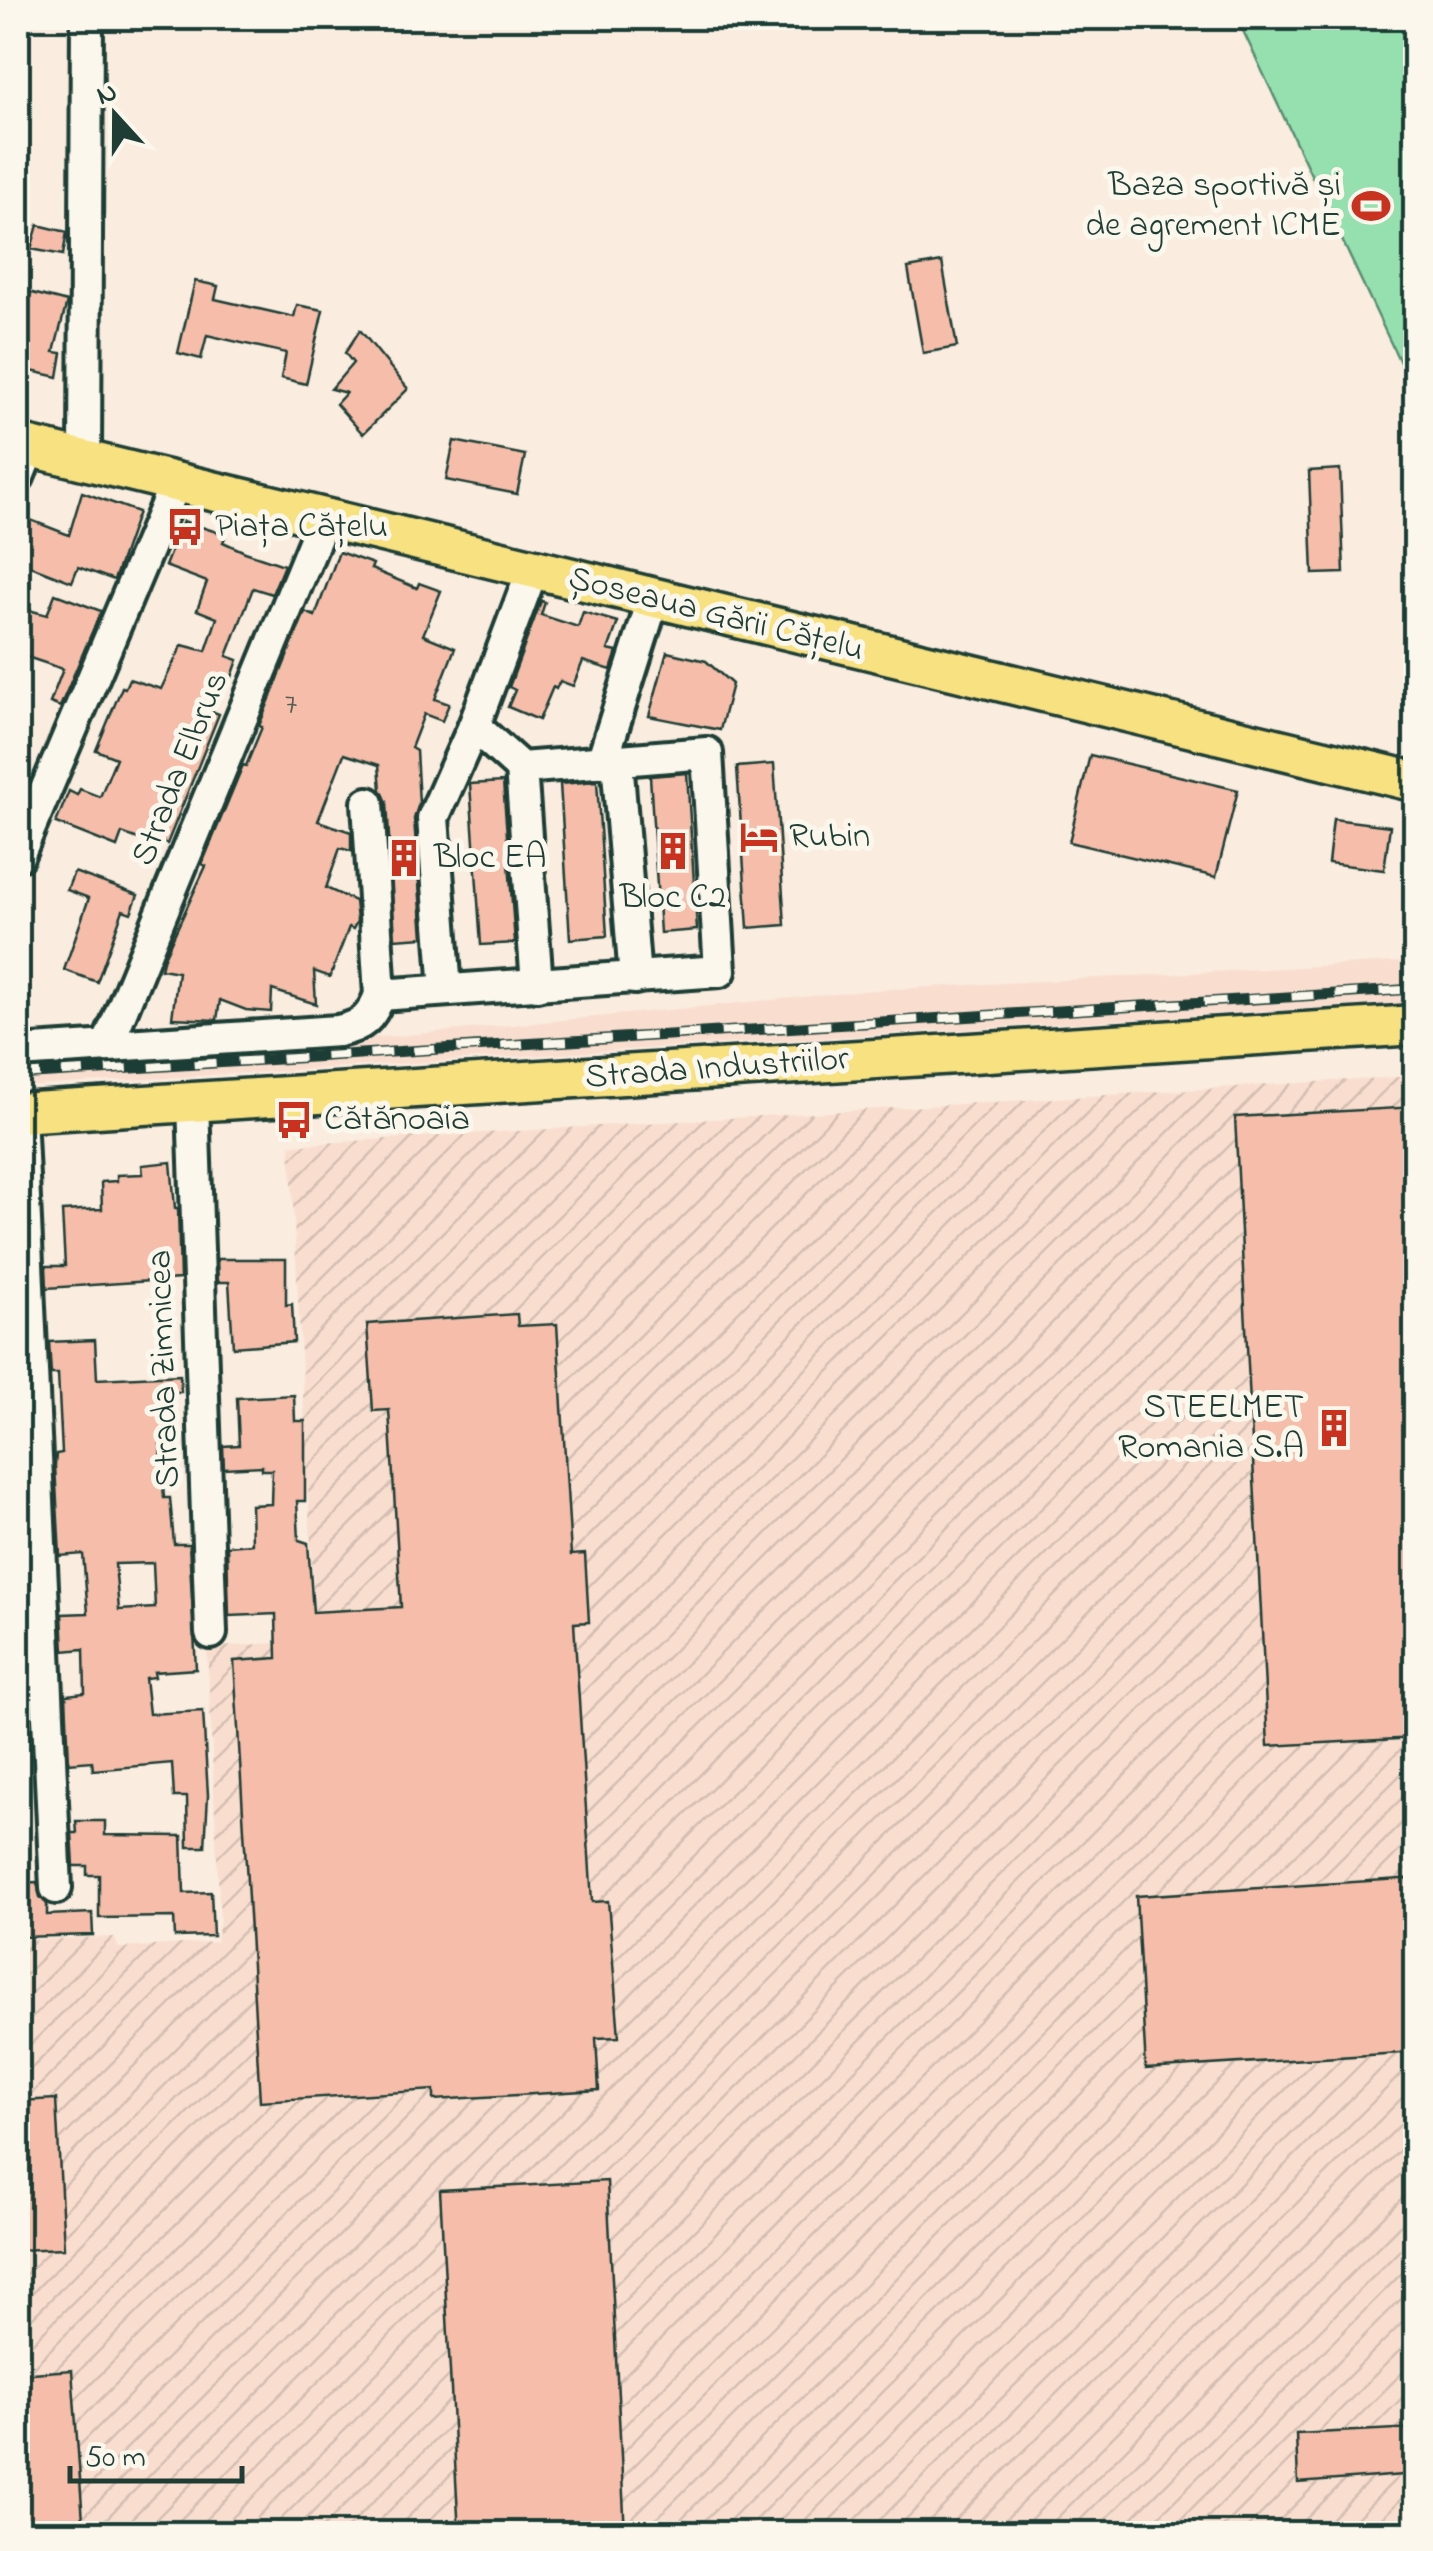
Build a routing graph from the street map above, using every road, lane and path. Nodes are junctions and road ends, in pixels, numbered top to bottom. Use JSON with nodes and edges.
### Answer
{"nodes":[{"id":1,"x":88,"y":18,"type":"edge"},
{"id":2,"x":22,"y":456,"type":"edge"},
{"id":3,"x":84,"y":460,"type":"junction"},
{"id":4,"x":176,"y":484,"type":"junction"},
{"id":5,"x":324,"y":520,"type":"junction"},
{"id":6,"x":532,"y":570,"type":"junction"},
{"id":7,"x":653,"y":600,"type":"junction"},
{"id":8,"x":474,"y":726,"type":"junction"},
{"id":9,"x":609,"y":761,"type":"junction"},
{"id":10,"x":521,"y":768,"type":"junction"},
{"id":11,"x":1416,"y":782,"type":"edge"},
{"id":12,"x":368,"y":803,"type":"dead end"},
{"id":13,"x":18,"y":856,"type":"edge"},
{"id":14,"x":635,"y":978,"type":"junction"},
{"id":15,"x":536,"y":985,"type":"junction"},
{"id":16,"x":446,"y":990,"type":"junction"},
{"id":17,"x":380,"y":995,"type":"junction"},
{"id":18,"x":1416,"y":1025,"type":"edge"},
{"id":19,"x":108,"y":1046,"type":"junction"},
{"id":20,"x":18,"y":1052,"type":"edge"},
{"id":21,"x":193,"y":1102,"type":"junction"},
{"id":22,"x":19,"y":1113,"type":"edge"},
{"id":23,"x":211,"y":1633,"type":"dead end"},
{"id":24,"x":56,"y":1888,"type":"dead end"}],
"edges":[{"from":1,"to":3,"type":"street"},
{"from":2,"to":3,"type":"main road","name":"Șoseaua Gării Cățelu"},
{"from":3,"to":4,"type":"main road","name":"Șoseaua Gării Cățelu"},
{"from":4,"to":5,"type":"main road","name":"Șoseaua Gării Cățelu"},
{"from":4,"to":13,"type":"street"},
{"from":5,"to":6,"type":"main road","name":"Șoseaua Gării Cățelu"},
{"from":5,"to":19,"type":"street","name":"Strada Elbrus"},
{"from":6,"to":7,"type":"main road","name":"Șoseaua Gării Cățelu"},
{"from":6,"to":8,"type":"street"},
{"from":7,"to":9,"type":"street"},
{"from":7,"to":11,"type":"main road","name":"Șoseaua Gării Cățelu"},
{"from":8,"to":10,"type":"street"},
{"from":8,"to":16,"type":"street"},
{"from":9,"to":10,"type":"street"},
{"from":9,"to":14,"type":"street"},
{"from":9,"to":14,"type":"street"},
{"from":10,"to":15,"type":"street"},
{"from":12,"to":17,"type":"street"},
{"from":14,"to":15,"type":"street"},
{"from":15,"to":16,"type":"street"},
{"from":16,"to":17,"type":"street"},
{"from":17,"to":19,"type":"street"},
{"from":18,"to":21,"type":"main road","name":"Strada Industriilor"},
{"from":19,"to":20,"type":"street"},
{"from":21,"to":22,"type":"main road","name":"Strada Industriilor"},
{"from":21,"to":23,"type":"street","name":"Strada Zimnicea"},
{"from":22,"to":24,"type":"street"}]}
